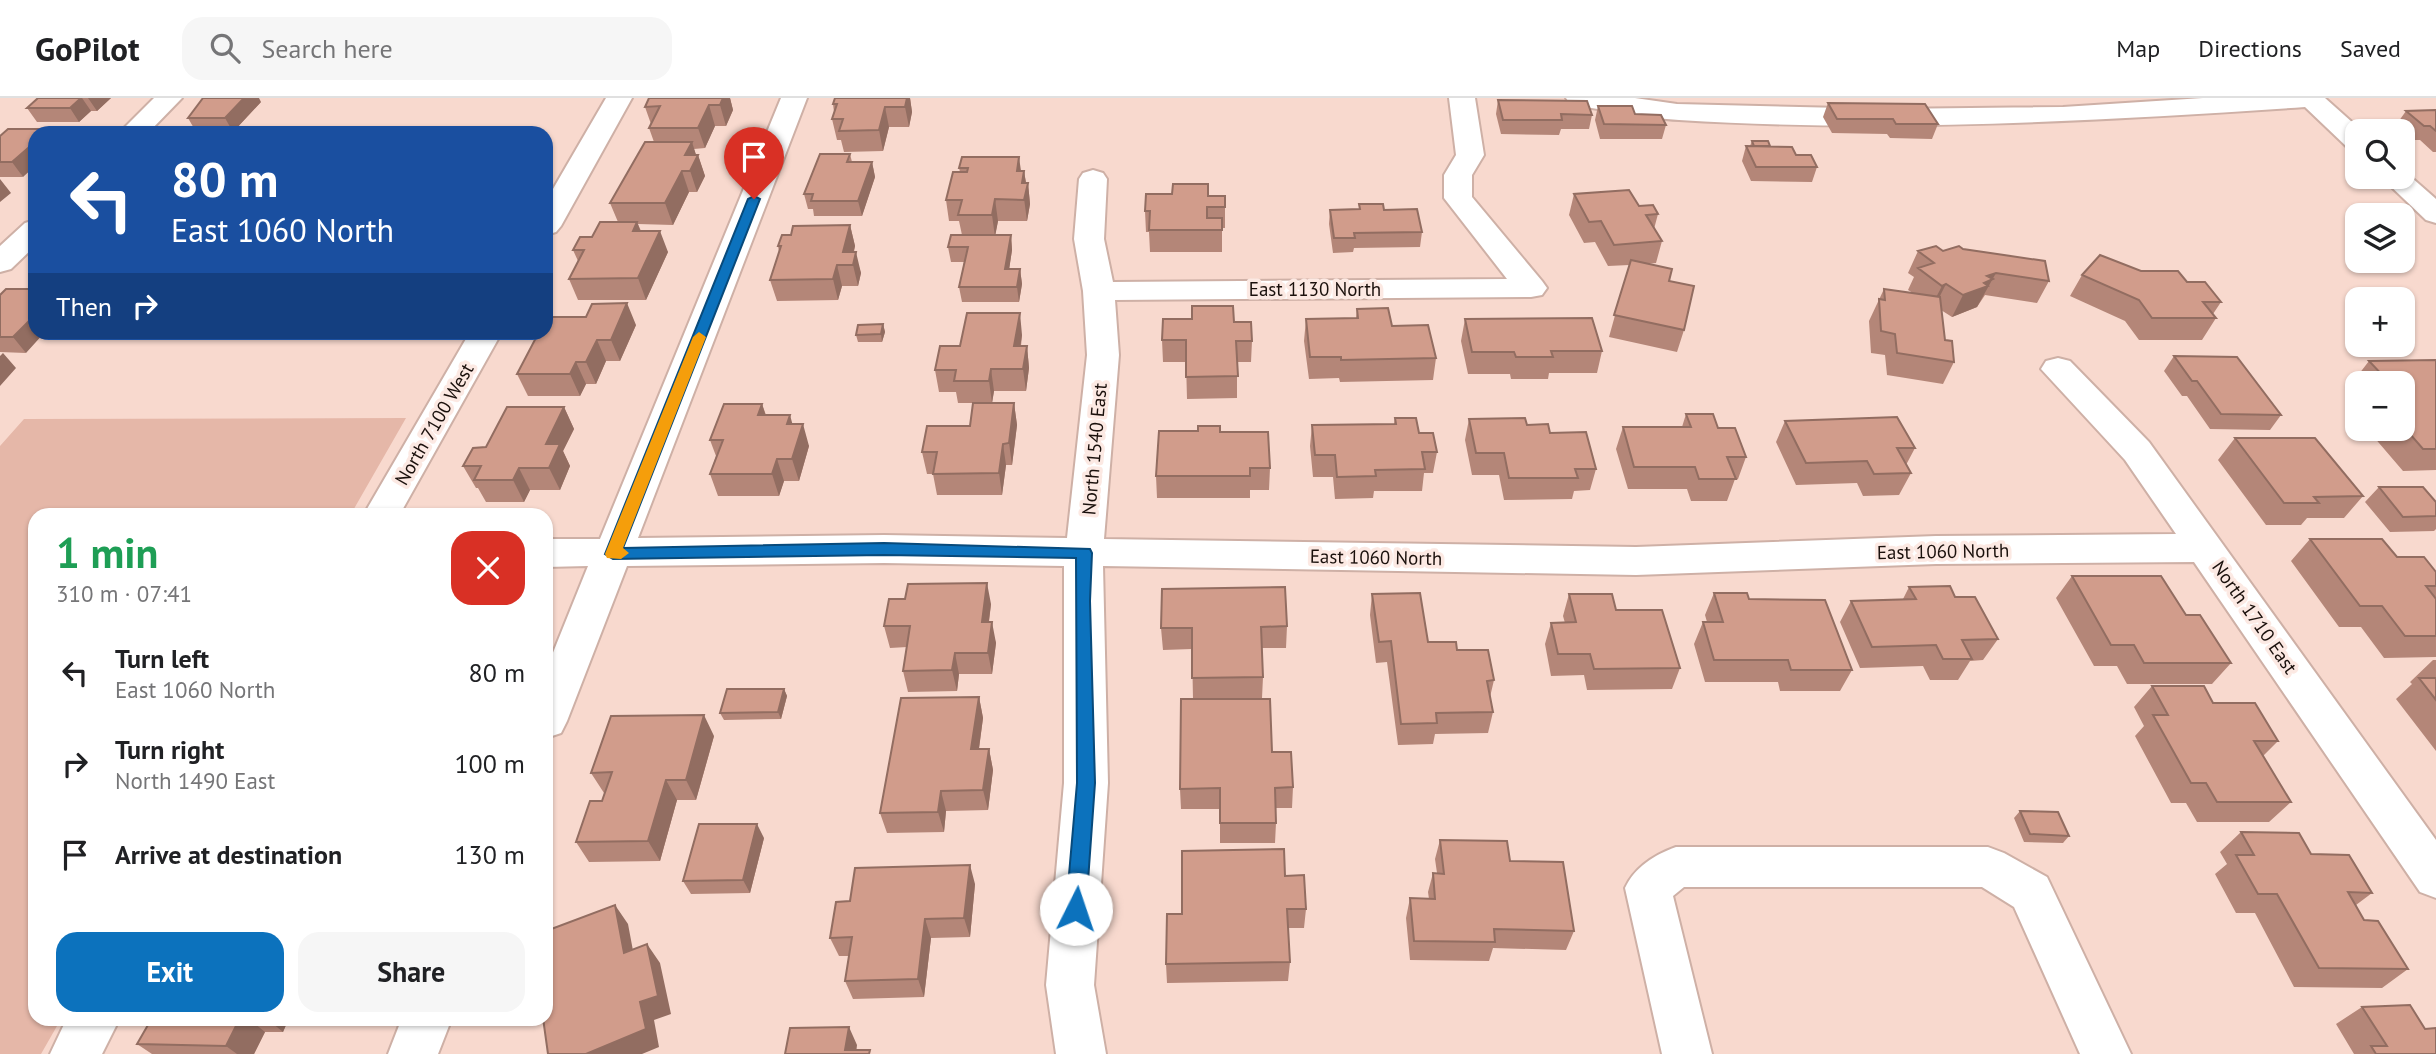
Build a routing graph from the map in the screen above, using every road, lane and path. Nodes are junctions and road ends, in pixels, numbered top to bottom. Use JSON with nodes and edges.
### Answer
{"nodes":[{"id":1,"x":169,"y":98,"type":"edge"},
{"id":2,"x":619,"y":98,"type":"edge"},
{"id":3,"x":794,"y":98,"type":"edge"},
{"id":4,"x":1462,"y":98,"type":"edge"},
{"id":5,"x":1579,"y":98,"type":"edge"},
{"id":6,"x":2311,"y":98,"type":"edge"},
{"id":7,"x":1750,"y":106,"type":"edge"},
{"id":8,"x":140,"y":126,"type":"edge"},
{"id":9,"x":2345,"y":130,"type":"edge"},
{"id":10,"x":1093,"y":179,"type":"dead end"},
{"id":11,"x":2408,"y":189,"type":"edge"},
{"id":12,"x":553,"y":214,"type":"edge"},
{"id":13,"x":2436,"y":214,"type":"edge"},
{"id":14,"x":28,"y":236,"type":"edge"},
{"id":15,"x":0,"y":263,"type":"edge"},
{"id":16,"x":1099,"y":291,"type":"junction"},
{"id":17,"x":481,"y":340,"type":"edge"},
{"id":18,"x":2057,"y":369,"type":"dead end"},
{"id":19,"x":385,"y":508,"type":"edge"},
{"id":20,"x":2207,"y":548,"type":"junction"},
{"id":21,"x":553,"y":553,"type":"edge"},
{"id":22,"x":1084,"y":553,"type":"junction"},
{"id":23,"x":613,"y":554,"type":"junction"},
{"id":24,"x":553,"y":704,"type":"edge"},
{"id":25,"x":2436,"y":877,"type":"edge"},
{"id":26,"x":91,"y":1026,"type":"edge"},
{"id":27,"x":425,"y":1026,"type":"edge"},
{"id":28,"x":75,"y":1054,"type":"edge"},
{"id":29,"x":413,"y":1054,"type":"edge"},
{"id":30,"x":1081,"y":1054,"type":"edge"},
{"id":31,"x":1687,"y":1054,"type":"edge"},
{"id":32,"x":2106,"y":1054,"type":"edge"}],
"edges":[{"from":1,"to":8,"type":"street"},
{"from":2,"to":12,"type":"street"},
{"from":3,"to":23,"type":"street"},
{"from":4,"to":16,"type":"street","name":"East 1130 North"},
{"from":5,"to":7,"type":"street"},
{"from":6,"to":7,"type":"street"},
{"from":6,"to":9,"type":"street"},
{"from":10,"to":16,"type":"street","name":"North 1540 East"},
{"from":11,"to":13,"type":"street"},
{"from":14,"to":15,"type":"street"},
{"from":16,"to":22,"type":"street","name":"North 1540 East"},
{"from":17,"to":19,"type":"street","name":"North 7100 West"},
{"from":18,"to":20,"type":"street","name":"North 1710 East"},
{"from":20,"to":22,"type":"street","name":"East 1060 North"},
{"from":20,"to":25,"type":"street","name":"North 1710 East"},
{"from":21,"to":23,"type":"street","name":"East 1060 North"},
{"from":22,"to":23,"type":"street","name":"East 1060 North"},
{"from":22,"to":30,"type":"street","name":"North 1540 East"},
{"from":23,"to":24,"type":"street"},
{"from":26,"to":28,"type":"street"},
{"from":27,"to":29,"type":"street"},
{"from":31,"to":32,"type":"street"}]}
